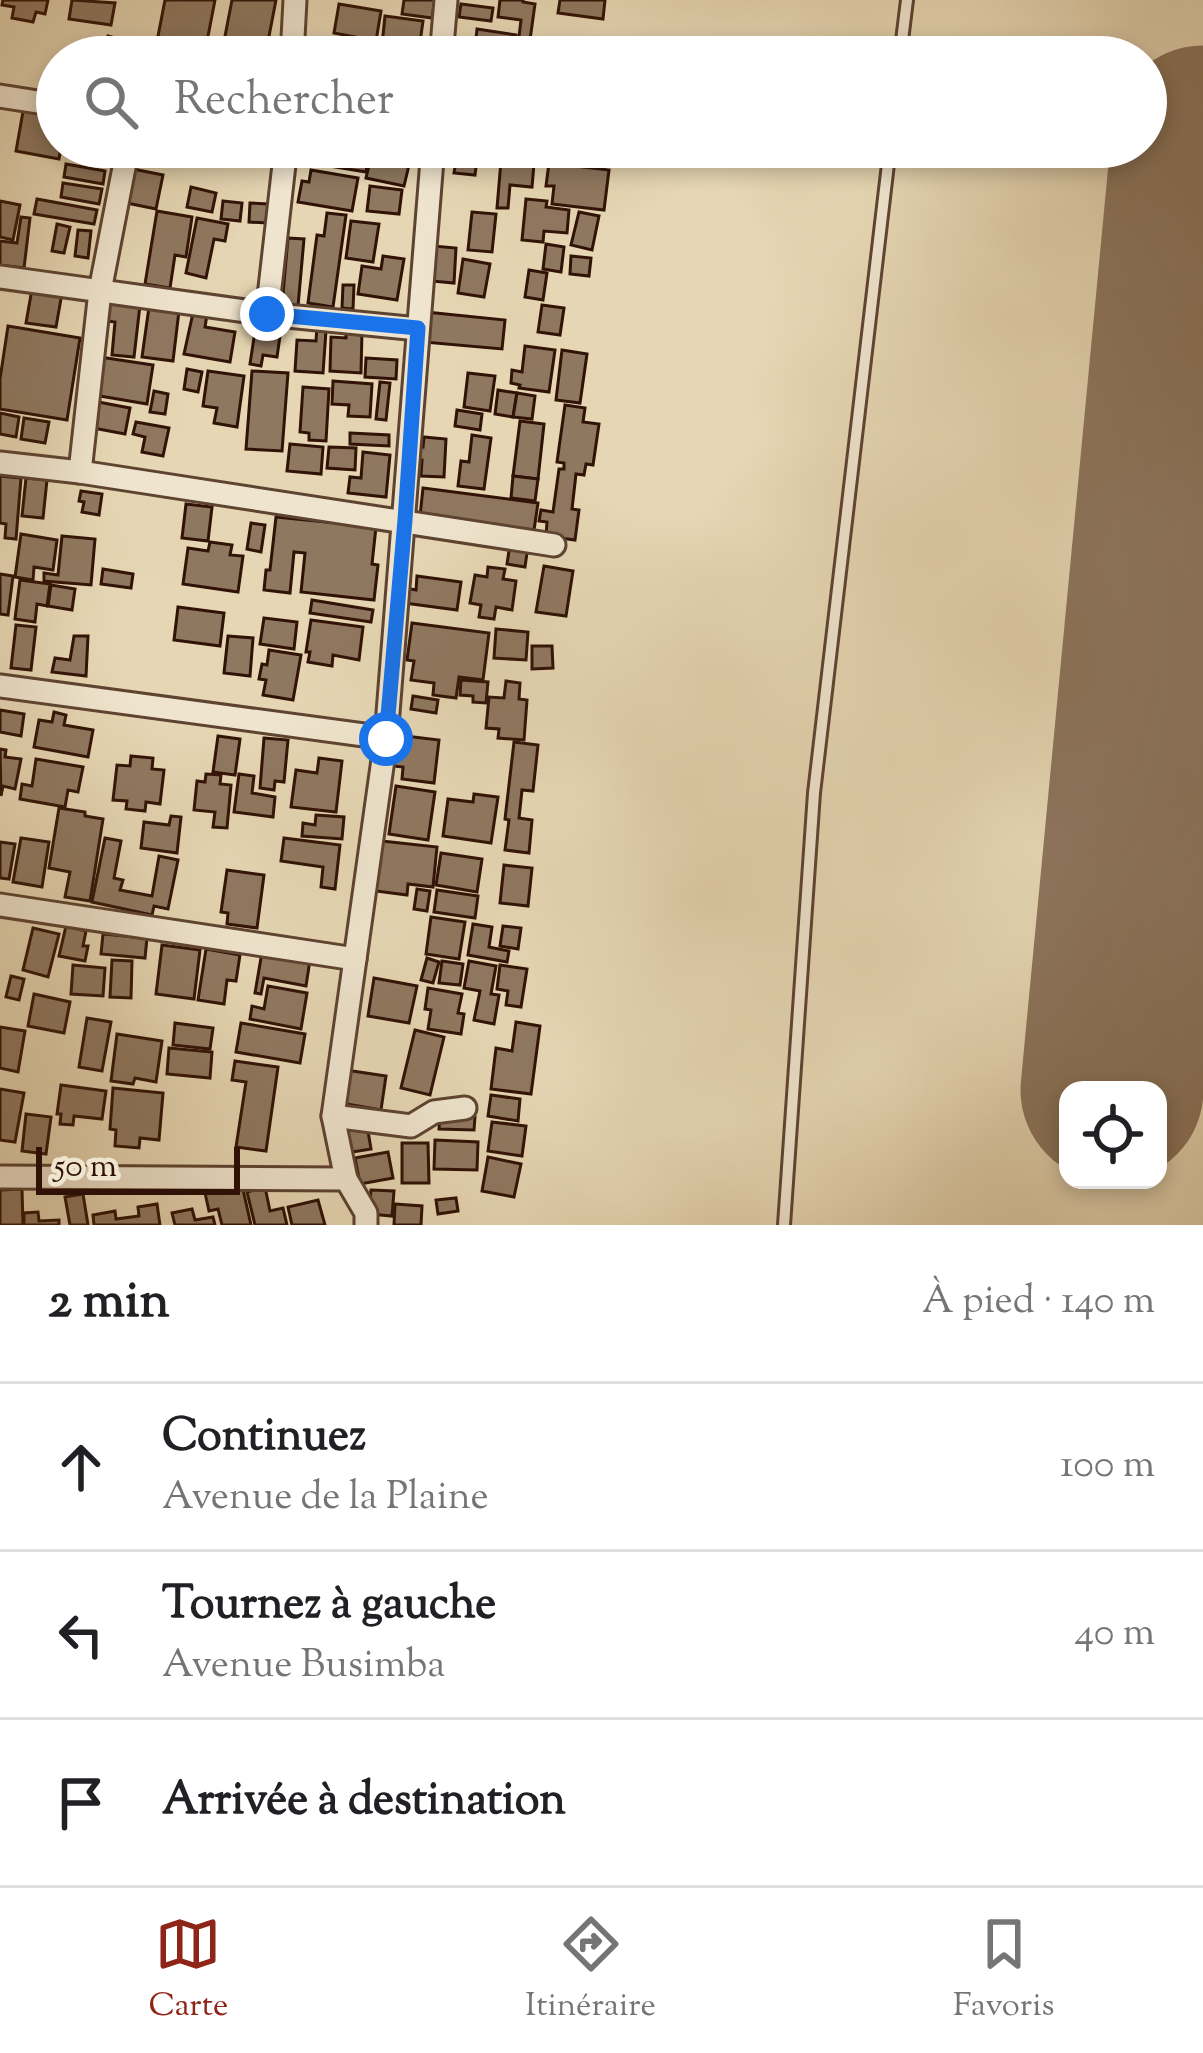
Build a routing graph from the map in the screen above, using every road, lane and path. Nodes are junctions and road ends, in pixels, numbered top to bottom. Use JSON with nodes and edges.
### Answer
{"nodes":[{"id":1,"x":296,"y":0,"type":"edge"},
{"id":2,"x":446,"y":0,"type":"edge"},
{"id":3,"x":907,"y":0,"type":"edge"},
{"id":4,"x":293,"y":36,"type":"edge"},
{"id":5,"x":443,"y":36,"type":"edge"},
{"id":6,"x":903,"y":36,"type":"edge"},
{"id":7,"x":0,"y":96,"type":"edge"},
{"id":8,"x":36,"y":102,"type":"edge"},
{"id":9,"x":124,"y":168,"type":"edge"},
{"id":10,"x":284,"y":168,"type":"edge"},
{"id":11,"x":431,"y":168,"type":"edge"},
{"id":12,"x":888,"y":168,"type":"edge"},
{"id":13,"x":0,"y":277,"type":"edge"},
{"id":14,"x":100,"y":290,"type":"junction"},
{"id":15,"x":267,"y":314,"type":"junction"},
{"id":16,"x":418,"y":328,"type":"junction"},
{"id":17,"x":0,"y":463,"type":"edge"},
{"id":18,"x":80,"y":472,"type":"junction"},
{"id":19,"x":405,"y":520,"type":"junction"},
{"id":20,"x":554,"y":544,"type":"dead end"},
{"id":21,"x":0,"y":686,"type":"edge"},
{"id":22,"x":386,"y":739,"type":"junction"},
{"id":23,"x":0,"y":904,"type":"edge"},
{"id":24,"x":355,"y":958,"type":"junction"},
{"id":25,"x":465,"y":1108,"type":"dead end"},
{"id":26,"x":333,"y":1116,"type":"junction"},
{"id":27,"x":0,"y":1177,"type":"edge"},
{"id":28,"x":346,"y":1179,"type":"junction"},
{"id":29,"x":366,"y":1225,"type":"edge"},
{"id":30,"x":784,"y":1225,"type":"edge"}],
"edges":[{"from":1,"to":4,"type":"street"},
{"from":2,"to":5,"type":"street"},
{"from":3,"to":6,"type":"lane"},
{"from":7,"to":8,"type":"street"},
{"from":9,"to":14,"type":"street"},
{"from":10,"to":15,"type":"street"},
{"from":11,"to":16,"type":"street"},
{"from":12,"to":30,"type":"lane"},
{"from":13,"to":14,"type":"street"},
{"from":14,"to":15,"type":"street"},
{"from":14,"to":18,"type":"street"},
{"from":15,"to":16,"type":"street"},
{"from":16,"to":19,"type":"street"},
{"from":17,"to":18,"type":"street"},
{"from":18,"to":19,"type":"street"},
{"from":19,"to":20,"type":"street"},
{"from":19,"to":22,"type":"street"},
{"from":21,"to":22,"type":"street"},
{"from":22,"to":24,"type":"street"},
{"from":23,"to":24,"type":"street"},
{"from":24,"to":26,"type":"street"},
{"from":25,"to":26,"type":"street"},
{"from":26,"to":28,"type":"street"},
{"from":27,"to":28,"type":"street"},
{"from":28,"to":29,"type":"street"}]}
